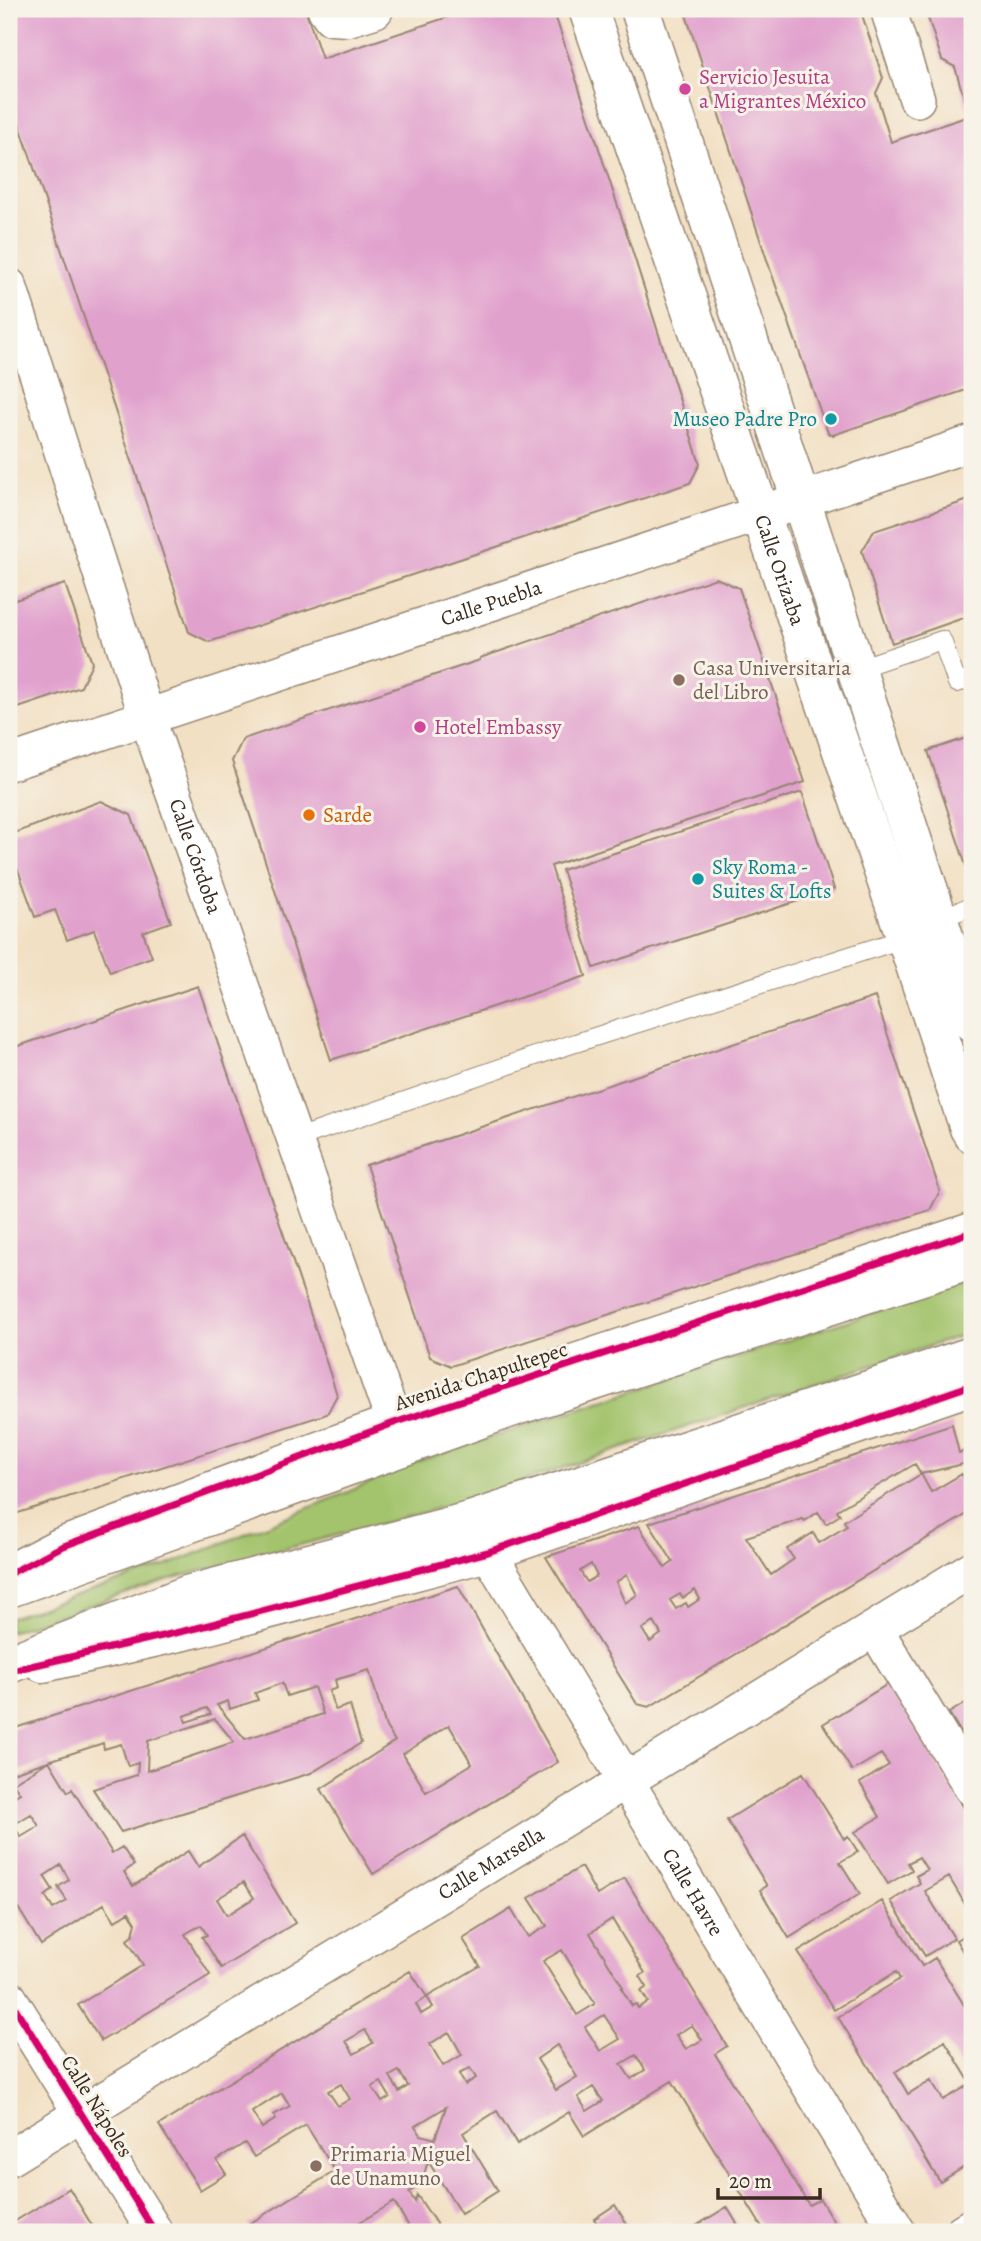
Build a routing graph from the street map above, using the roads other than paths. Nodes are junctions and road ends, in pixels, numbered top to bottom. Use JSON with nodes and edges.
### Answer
{"nodes":[{"id":1,"x":327,"y":9,"type":"edge"},
{"id":2,"x":374,"y":9,"type":"edge"},
{"id":3,"x":588,"y":9,"type":"edge"},
{"id":4,"x":640,"y":9,"type":"edge"},
{"id":5,"x":888,"y":9,"type":"edge"},
{"id":6,"x":917,"y":99,"type":"dead end"},
{"id":7,"x":9,"y":286,"type":"edge"},
{"id":8,"x":972,"y":443,"type":"edge"},
{"id":9,"x":800,"y":500,"type":"junction"},
{"id":10,"x":761,"y":513,"type":"junction"},
{"id":11,"x":856,"y":669,"type":"junction"},
{"id":12,"x":972,"y":678,"type":"edge"},
{"id":13,"x":147,"y":717,"type":"junction"},
{"id":14,"x":9,"y":763,"type":"edge"},
{"id":15,"x":939,"y":921,"type":"edge"},
{"id":16,"x":972,"y":1022,"type":"edge"},
{"id":17,"x":972,"y":1133,"type":"edge"},
{"id":18,"x":295,"y":1139,"type":"junction"},
{"id":19,"x":972,"y":1232,"type":"edge"},
{"id":20,"x":972,"y":1260,"type":"edge"},
{"id":21,"x":972,"y":1356,"type":"edge"},
{"id":22,"x":972,"y":1385,"type":"edge"},
{"id":23,"x":394,"y":1423,"type":"junction"},
{"id":24,"x":488,"y":1552,"type":"junction"},
{"id":25,"x":972,"y":1569,"type":"edge"},
{"id":26,"x":9,"y":1574,"type":"edge"},
{"id":27,"x":9,"y":1588,"type":"edge"},
{"id":28,"x":875,"y":1629,"type":"junction"},
{"id":29,"x":9,"y":1664,"type":"edge"},
{"id":30,"x":9,"y":1671,"type":"edge"},
{"id":31,"x":626,"y":1780,"type":"junction"},
{"id":32,"x":972,"y":1788,"type":"edge"},
{"id":33,"x":9,"y":1998,"type":"edge"},
{"id":34,"x":81,"y":2113,"type":"junction"},
{"id":35,"x":9,"y":2158,"type":"edge"},
{"id":36,"x":972,"y":2226,"type":"edge"},
{"id":37,"x":155,"y":2232,"type":"edge"},
{"id":38,"x":898,"y":2232,"type":"edge"},
{"id":39,"x":962,"y":2232,"type":"edge"}],
"edges":[{"from":1,"to":2,"type":"main road"},
{"from":3,"to":10,"type":"main road","name":"Calle Orizaba"},
{"from":4,"to":9,"type":"main road","name":"Calle Orizaba"},
{"from":5,"to":6,"type":"street"},
{"from":7,"to":13,"type":"street","name":"Calle Córdoba"},
{"from":8,"to":9,"type":"street","name":"Calle Puebla"},
{"from":9,"to":10,"type":"street","name":"Calle Puebla"},
{"from":9,"to":11,"type":"main road","name":"Calle Orizaba"},
{"from":10,"to":13,"type":"street","name":"Calle Puebla"},
{"from":10,"to":15,"type":"main road","name":"Calle Orizaba"},
{"from":11,"to":12,"type":"lane"},
{"from":11,"to":15,"type":"main road","name":"Calle Orizaba"},
{"from":13,"to":14,"type":"street","name":"Calle Puebla"},
{"from":13,"to":18,"type":"street","name":"Calle Córdoba"},
{"from":15,"to":16,"type":"main road","name":"Calle Orizaba"},
{"from":15,"to":17,"type":"main road","name":"Calle Orizaba"},
{"from":15,"to":18,"type":"lane"},
{"from":18,"to":23,"type":"street","name":"Calle Córdoba"},
{"from":19,"to":23,"type":"main road","name":"Avenida Chapultepec"},
{"from":20,"to":27,"type":"main road","name":"Avenida Chapultepec"},
{"from":21,"to":29,"type":"main road"},
{"from":22,"to":24,"type":"main road"},
{"from":23,"to":26,"type":"main road","name":"Avenida Chapultepec"},
{"from":24,"to":30,"type":"main road"},
{"from":24,"to":31,"type":"street","name":"Calle Havre"},
{"from":25,"to":28,"type":"street","name":"Calle Marsella"},
{"from":28,"to":31,"type":"street","name":"Calle Marsella"},
{"from":28,"to":32,"type":"street"},
{"from":31,"to":34,"type":"street","name":"Calle Marsella"},
{"from":31,"to":38,"type":"street","name":"Calle Havre"},
{"from":33,"to":34,"type":"street","name":"Calle Nápoles"},
{"from":34,"to":35,"type":"street","name":"Calle Marsella"},
{"from":34,"to":37,"type":"street","name":"Calle Nápoles"},
{"from":36,"to":39,"type":"street"}]}
